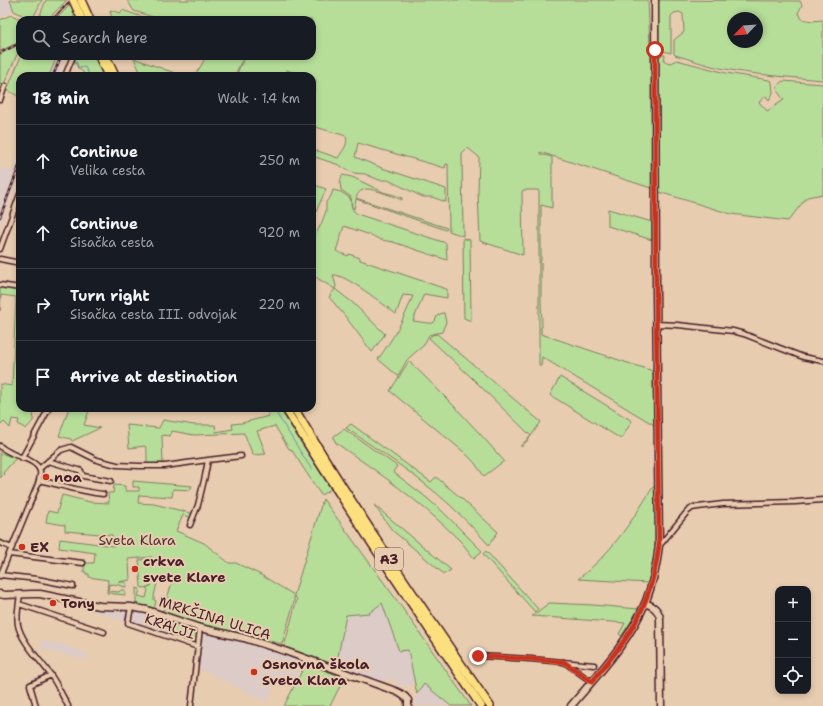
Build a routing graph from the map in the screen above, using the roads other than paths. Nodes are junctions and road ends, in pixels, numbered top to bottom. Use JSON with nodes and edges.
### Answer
{"nodes":[{"id":1,"x":73,"y":0,"type":"edge"},
{"id":2,"x":81,"y":0,"type":"edge"},
{"id":3,"x":655,"y":0,"type":"edge"},
{"id":4,"x":80,"y":16,"type":"edge"},
{"id":5,"x":88,"y":16,"type":"edge"},
{"id":6,"x":71,"y":60,"type":"edge"},
{"id":7,"x":101,"y":60,"type":"edge"},
{"id":8,"x":108,"y":60,"type":"edge"},
{"id":9,"x":67,"y":72,"type":"edge"},
{"id":10,"x":106,"y":72,"type":"edge"},
{"id":11,"x":113,"y":72,"type":"edge"},
{"id":12,"x":6,"y":86,"type":"dead end"},
{"id":13,"x":0,"y":100,"type":"edge"},
{"id":14,"x":16,"y":205,"type":"edge"},
{"id":15,"x":0,"y":249,"type":"edge"},
{"id":16,"x":0,"y":259,"type":"edge"},
{"id":17,"x":16,"y":262,"type":"edge"},
{"id":18,"x":0,"y":285,"type":"edge"},
{"id":19,"x":16,"y":287,"type":"edge"},
{"id":20,"x":656,"y":324,"type":"junction"},
{"id":21,"x":823,"y":361,"type":"edge"},
{"id":22,"x":47,"y":412,"type":"edge"},
{"id":23,"x":288,"y":412,"type":"edge"},
{"id":24,"x":296,"y":412,"type":"edge"},
{"id":25,"x":0,"y":446,"type":"edge"},
{"id":26,"x":241,"y":456,"type":"dead end"},
{"id":27,"x":22,"y":458,"type":"junction"},
{"id":28,"x":208,"y":460,"type":"junction"},
{"id":29,"x":48,"y":461,"type":"junction"},
{"id":30,"x":39,"y":469,"type":"junction"},
{"id":31,"x":39,"y":480,"type":"junction"},
{"id":32,"x":112,"y":481,"type":"dead end"},
{"id":33,"x":104,"y":494,"type":"dead end"},
{"id":34,"x":823,"y":500,"type":"edge"},
{"id":35,"x":190,"y":525,"type":"dead end"},
{"id":36,"x":0,"y":543,"type":"edge"},
{"id":37,"x":659,"y":545,"type":"junction"},
{"id":38,"x":12,"y":548,"type":"junction"},
{"id":39,"x":9,"y":554,"type":"junction"},
{"id":40,"x":83,"y":563,"type":"dead end"},
{"id":41,"x":0,"y":576,"type":"edge"},
{"id":42,"x":73,"y":586,"type":"dead end"},
{"id":43,"x":0,"y":594,"type":"edge"},
{"id":44,"x":20,"y":594,"type":"junction"},
{"id":45,"x":645,"y":603,"type":"junction"},
{"id":46,"x":19,"y":604,"type":"junction"},
{"id":47,"x":131,"y":607,"type":"junction"},
{"id":48,"x":200,"y":628,"type":"junction"},
{"id":49,"x":104,"y":632,"type":"dead end"},
{"id":50,"x":198,"y":647,"type":"junction"},
{"id":51,"x":478,"y":656,"type":"dead end"},
{"id":52,"x":564,"y":662,"type":"junction"},
{"id":53,"x":594,"y":665,"type":"dead end"},
{"id":54,"x":50,"y":675,"type":"junction"},
{"id":55,"x":592,"y":682,"type":"junction"},
{"id":56,"x":36,"y":706,"type":"edge"},
{"id":57,"x":68,"y":706,"type":"edge"},
{"id":58,"x":190,"y":706,"type":"edge"},
{"id":59,"x":408,"y":706,"type":"edge"},
{"id":60,"x":481,"y":706,"type":"edge"},
{"id":61,"x":490,"y":706,"type":"edge"},
{"id":62,"x":571,"y":706,"type":"edge"},
{"id":63,"x":661,"y":706,"type":"edge"}],
"edges":[{"from":1,"to":4,"type":"highway","bridge":true},
{"from":2,"to":5,"type":"highway","bridge":true},
{"from":3,"to":20,"type":"main road"},
{"from":6,"to":9,"type":"street"},
{"from":7,"to":10,"type":"highway"},
{"from":8,"to":11,"type":"highway"},
{"from":12,"to":13,"type":"street"},
{"from":14,"to":15,"type":"street"},
{"from":16,"to":17,"type":"street"},
{"from":18,"to":19,"type":"street"},
{"from":20,"to":21,"type":"street"},
{"from":20,"to":37,"type":"main road"},
{"from":22,"to":27,"type":"street"},
{"from":23,"to":60,"type":"highway","number":"A3"},
{"from":24,"to":61,"type":"highway","number":"A3"},
{"from":25,"to":27,"type":"street"},
{"from":26,"to":28,"type":"street"},
{"from":27,"to":30,"type":"street"},
{"from":28,"to":29,"type":"street"},
{"from":28,"to":35,"type":"street"},
{"from":29,"to":30,"type":"street"},
{"from":29,"to":32,"type":"street"},
{"from":30,"to":31,"type":"street"},
{"from":31,"to":33,"type":"street"},
{"from":31,"to":38,"type":"street"},
{"from":34,"to":37,"type":"street"},
{"from":36,"to":38,"type":"street"},
{"from":37,"to":45,"type":"main road"},
{"from":38,"to":39,"type":"street"},
{"from":39,"to":40,"type":"street"},
{"from":39,"to":41,"type":"street"},
{"from":41,"to":42,"type":"street"},
{"from":43,"to":44,"type":"main road","name":"MRKŠINA ULICA"},
{"from":44,"to":46,"type":"street"},
{"from":44,"to":47,"type":"main road","name":"MRKŠINA ULICA"},
{"from":45,"to":55,"type":"main road"},
{"from":45,"to":63,"type":"main road"},
{"from":46,"to":49,"type":"street"},
{"from":46,"to":54,"type":"street"},
{"from":47,"to":48,"type":"main road","name":"MRKŠINA ULICA"},
{"from":47,"to":50,"type":"street","name":"KRALJI"},
{"from":48,"to":50,"type":"street","name":"KRALJI"},
{"from":48,"to":59,"type":"main road","name":"MRKŠINA ULICA"},
{"from":50,"to":58,"type":"street","name":"KRALJI"},
{"from":51,"to":52,"type":"street"},
{"from":52,"to":53,"type":"street"},
{"from":52,"to":55,"type":"street"},
{"from":54,"to":56,"type":"street"},
{"from":54,"to":57,"type":"street"},
{"from":55,"to":62,"type":"main road"}]}
